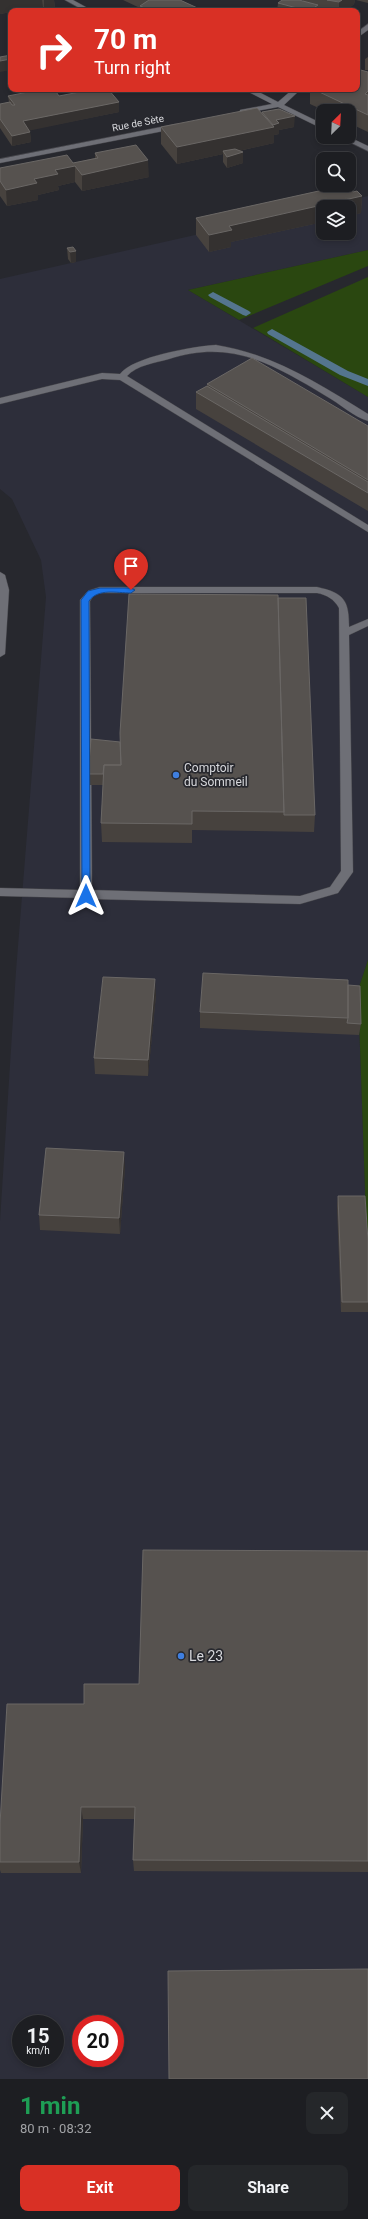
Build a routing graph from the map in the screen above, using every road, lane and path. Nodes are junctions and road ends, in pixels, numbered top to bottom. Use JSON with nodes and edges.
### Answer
{"nodes":[{"id":1,"x":68,"y":0,"type":"edge"},
{"id":2,"x":84,"y":8,"type":"edge"},
{"id":3,"x":368,"y":26,"type":"edge"},
{"id":4,"x":360,"y":33,"type":"edge"},
{"id":5,"x":253,"y":92,"type":"edge"},
{"id":6,"x":294,"y":92,"type":"edge"},
{"id":7,"x":279,"y":105,"type":"junction"},
{"id":8,"x":235,"y":114,"type":"edge"},
{"id":9,"x":188,"y":123,"type":"edge"},
{"id":10,"x":316,"y":124,"type":"edge"},
{"id":11,"x":356,"y":143,"type":"edge"},
{"id":12,"x":368,"y":149,"type":"edge"},
{"id":13,"x":0,"y":161,"type":"edge"},
{"id":14,"x":122,"y":377,"type":"junction"},
{"id":15,"x":0,"y":401,"type":"edge"},
{"id":16,"x":368,"y":418,"type":"edge"},
{"id":17,"x":368,"y":529,"type":"edge"},
{"id":18,"x":0,"y":575,"type":"edge"},
{"id":19,"x":368,"y":622,"type":"edge"},
{"id":20,"x":344,"y":633,"type":"junction"},
{"id":21,"x":0,"y":654,"type":"edge"},
{"id":22,"x":0,"y":892,"type":"edge"},
{"id":23,"x":86,"y":896,"type":"junction"}],
"edges":[{"from":1,"to":2,"type":"street"},
{"from":3,"to":4,"type":"street"},
{"from":5,"to":7,"type":"street"},
{"from":6,"to":7,"type":"street"},
{"from":7,"to":8,"type":"street"},
{"from":7,"to":10,"type":"street"},
{"from":9,"to":13,"type":"street","name":"Rue de Sète"},
{"from":11,"to":12,"type":"street"},
{"from":14,"to":15,"type":"street"},
{"from":14,"to":16,"type":"street"},
{"from":14,"to":17,"type":"street"},
{"from":18,"to":21,"type":"street"},
{"from":19,"to":20,"type":"street"},
{"from":20,"to":23,"type":"street"},
{"from":20,"to":23,"type":"street"},
{"from":22,"to":23,"type":"street"}]}
